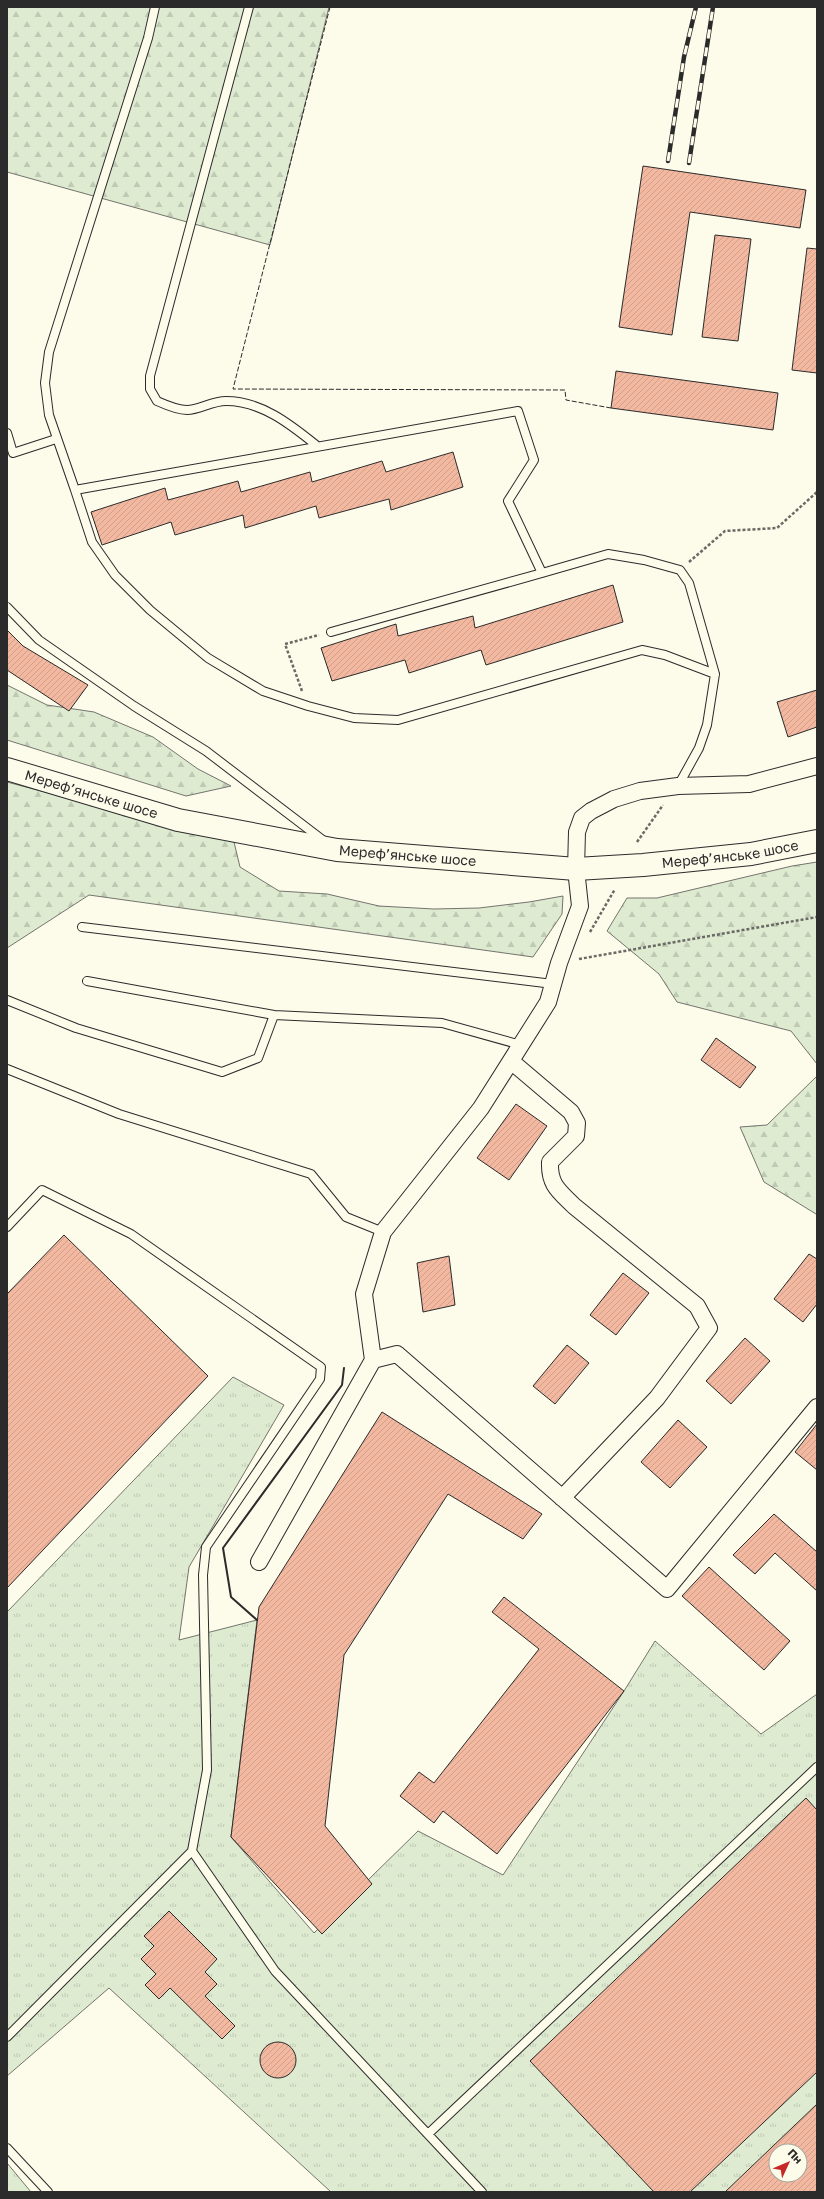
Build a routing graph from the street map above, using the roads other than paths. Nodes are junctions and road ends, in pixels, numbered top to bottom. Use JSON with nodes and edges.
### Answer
{"nodes":[{"id":1,"x":155,"y":7,"type":"edge"},
{"id":2,"x":249,"y":7,"type":"edge"},
{"id":3,"x":7,"y":433,"type":"edge"},
{"id":4,"x":56,"y":439,"type":"junction"},
{"id":5,"x":316,"y":445,"type":"junction"},
{"id":6,"x":75,"y":490,"type":"junction"},
{"id":7,"x":542,"y":573,"type":"junction"},
{"id":8,"x":7,"y":607,"type":"edge"},
{"id":9,"x":331,"y":632,"type":"road end"},
{"id":10,"x":715,"y":674,"type":"junction"},
{"id":11,"x":817,"y":766,"type":"edge"},
{"id":12,"x":7,"y":769,"type":"edge"},
{"id":13,"x":678,"y":786,"type":"junction"},
{"id":14,"x":817,"y":841,"type":"edge"},
{"id":15,"x":337,"y":850,"type":"junction"},
{"id":16,"x":576,"y":869,"type":"junction"},
{"id":17,"x":82,"y":927,"type":"dead end"},
{"id":18,"x":87,"y":981,"type":"dead end"},
{"id":19,"x":553,"y":984,"type":"junction"},
{"id":20,"x":7,"y":1000,"type":"edge"},
{"id":21,"x":274,"y":1015,"type":"junction"},
{"id":22,"x":521,"y":1045,"type":"junction"},
{"id":23,"x":511,"y":1061,"type":"junction"},
{"id":24,"x":7,"y":1069,"type":"edge"},
{"id":25,"x":7,"y":1227,"type":"edge"},
{"id":26,"x":383,"y":1232,"type":"junction"},
{"id":27,"x":373,"y":1360,"type":"junction"},
{"id":28,"x":817,"y":1407,"type":"edge"},
{"id":29,"x":562,"y":1498,"type":"junction"},
{"id":30,"x":259,"y":1562,"type":"dead end"},
{"id":31,"x":817,"y":1767,"type":"edge"},
{"id":32,"x":192,"y":1851,"type":"junction"},
{"id":33,"x":7,"y":2037,"type":"edge"},
{"id":34,"x":428,"y":2134,"type":"junction"},
{"id":35,"x":7,"y":2148,"type":"edge"},
{"id":36,"x":48,"y":2192,"type":"edge"},
{"id":37,"x":482,"y":2192,"type":"edge"}],
"edges":[{"from":1,"to":4,"type":"lane"},
{"from":2,"to":5,"type":"lane"},
{"from":3,"to":4,"type":"lane"},
{"from":4,"to":6,"type":"lane"},
{"from":5,"to":6,"type":"lane"},
{"from":5,"to":7,"type":"lane"},
{"from":6,"to":10,"type":"lane"},
{"from":7,"to":9,"type":"lane"},
{"from":7,"to":10,"type":"lane"},
{"from":8,"to":15,"type":"lane"},
{"from":10,"to":13,"type":"lane"},
{"from":11,"to":13,"type":"street"},
{"from":12,"to":15,"type":"highway","name":"Мереф’янське шосе"},
{"from":13,"to":16,"type":"street"},
{"from":14,"to":16,"type":"highway","name":"Мереф’янське шосе"},
{"from":15,"to":16,"type":"highway","name":"Мереф’янське шосе"},
{"from":16,"to":19,"type":"street"},
{"from":17,"to":19,"type":"lane"},
{"from":18,"to":21,"type":"lane"},
{"from":19,"to":22,"type":"street"},
{"from":20,"to":21,"type":"lane"},
{"from":21,"to":22,"type":"lane"},
{"from":22,"to":23,"type":"street"},
{"from":23,"to":26,"type":"street"},
{"from":23,"to":29,"type":"street"},
{"from":24,"to":26,"type":"lane"},
{"from":25,"to":32,"type":"lane"},
{"from":26,"to":27,"type":"street"},
{"from":27,"to":29,"type":"street"},
{"from":27,"to":30,"type":"street"},
{"from":28,"to":29,"type":"street"},
{"from":31,"to":34,"type":"lane"},
{"from":32,"to":33,"type":"lane"},
{"from":32,"to":34,"type":"lane"},
{"from":34,"to":37,"type":"lane"},
{"from":35,"to":36,"type":"lane"}]}
